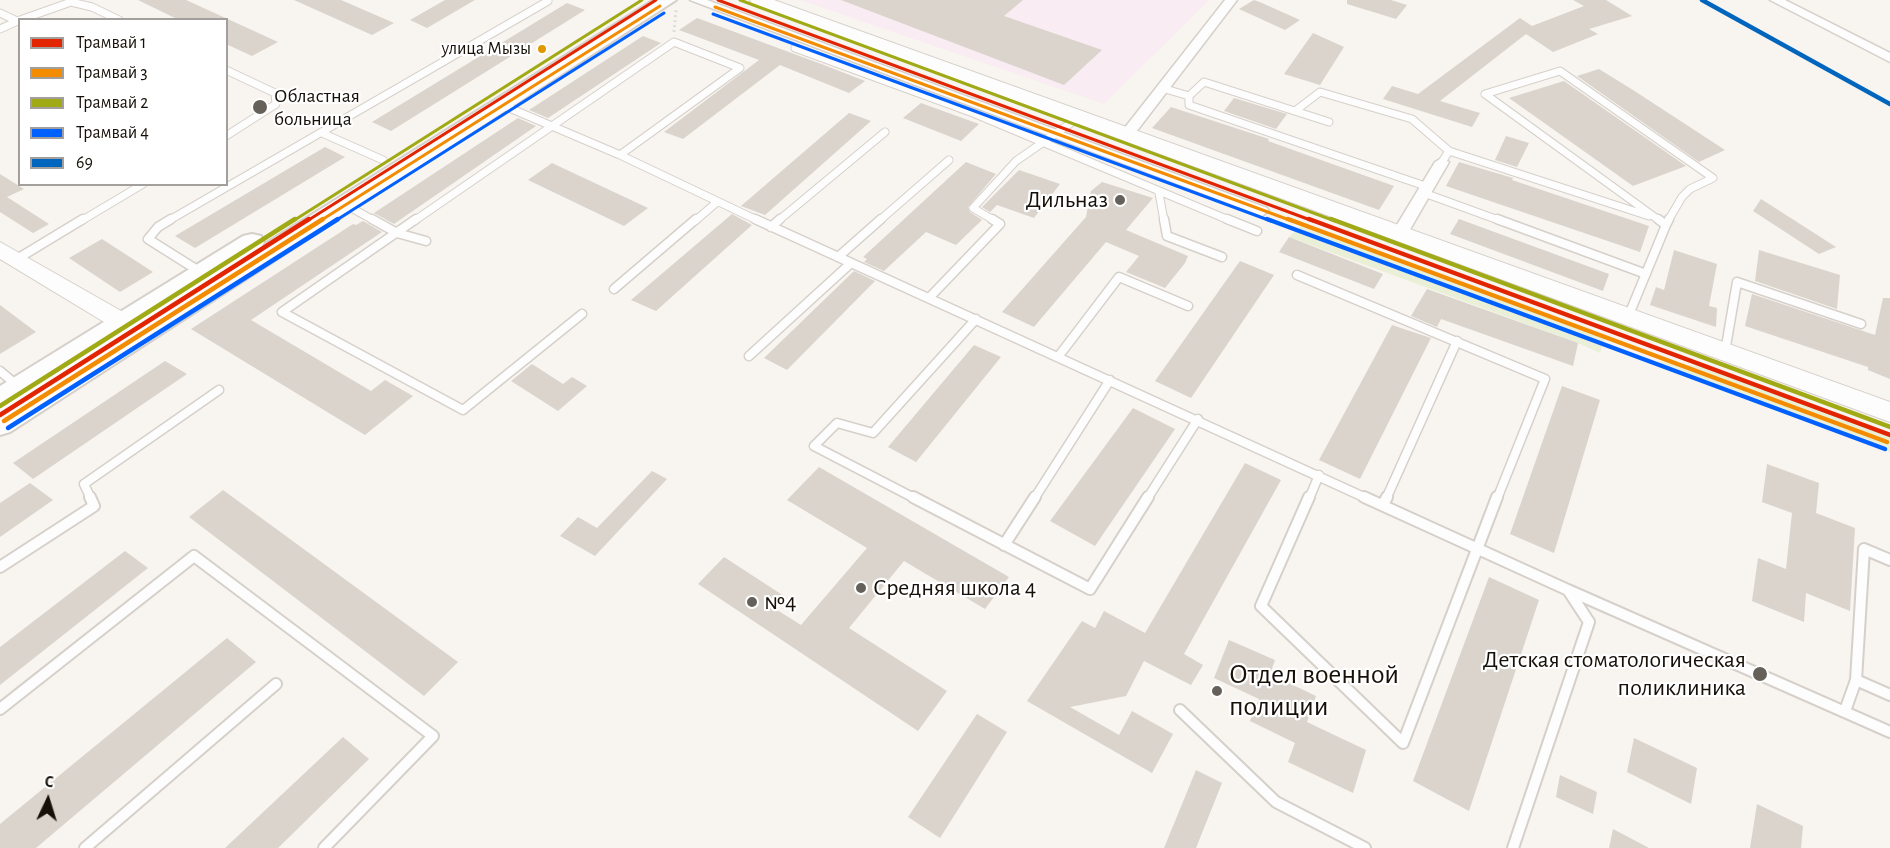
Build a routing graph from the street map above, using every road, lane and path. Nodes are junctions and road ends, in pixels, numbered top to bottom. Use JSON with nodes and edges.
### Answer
{"nodes":[{"id":1,"x":641,"y":0,"type":"edge"},
{"id":2,"x":667,"y":0,"type":"edge"},
{"id":3,"x":676,"y":0,"type":"edge"},
{"id":4,"x":696,"y":0,"type":"edge"},
{"id":5,"x":758,"y":0,"type":"edge"},
{"id":6,"x":1231,"y":0,"type":"edge"},
{"id":7,"x":1776,"y":0,"type":"edge"},
{"id":8,"x":548,"y":1,"type":"edge"},
{"id":9,"x":0,"y":14,"type":"edge"},
{"id":10,"x":24,"y":18,"type":"edge"},
{"id":11,"x":115,"y":18,"type":"edge"},
{"id":12,"x":18,"y":20,"type":"edge"},
{"id":13,"x":18,"y":20,"type":"edge"},
{"id":14,"x":0,"y":28,"type":"edge"},
{"id":15,"x":674,"y":42,"type":"junction"},
{"id":16,"x":1890,"y":42,"type":"edge"},
{"id":17,"x":795,"y":48,"type":"dead end"},
{"id":18,"x":1873,"y":49,"type":"junction"},
{"id":19,"x":1890,"y":58,"type":"edge"},
{"id":20,"x":228,"y":71,"type":"edge"},
{"id":21,"x":1162,"y":88,"type":"junction"},
{"id":22,"x":1189,"y":96,"type":"junction"},
{"id":23,"x":492,"y":100,"type":"junction"},
{"id":24,"x":1294,"y":111,"type":"junction"},
{"id":25,"x":1081,"y":116,"type":"junction"},
{"id":26,"x":1329,"y":122,"type":"dead end"},
{"id":27,"x":551,"y":127,"type":"junction"},
{"id":28,"x":885,"y":132,"type":"dead end"},
{"id":29,"x":322,"y":133,"type":"junction"},
{"id":30,"x":1057,"y":133,"type":"junction"},
{"id":31,"x":1128,"y":133,"type":"junction"},
{"id":32,"x":228,"y":135,"type":"edge"},
{"id":33,"x":1042,"y":143,"type":"junction"},
{"id":34,"x":620,"y":155,"type":"junction"},
{"id":35,"x":1446,"y":157,"type":"junction"},
{"id":36,"x":383,"y":160,"type":"junction"},
{"id":37,"x":949,"y":160,"type":"dead end"},
{"id":38,"x":140,"y":186,"type":"edge"},
{"id":39,"x":1426,"y":190,"type":"junction"},
{"id":40,"x":1159,"y":193,"type":"junction"},
{"id":41,"x":717,"y":202,"type":"junction"},
{"id":42,"x":346,"y":205,"type":"junction"},
{"id":43,"x":1262,"y":211,"type":"dead end"},
{"id":44,"x":1663,"y":222,"type":"junction"},
{"id":45,"x":771,"y":226,"type":"junction"},
{"id":46,"x":1257,"y":231,"type":"dead end"},
{"id":47,"x":397,"y":233,"type":"junction"},
{"id":48,"x":1400,"y":233,"type":"junction"},
{"id":49,"x":426,"y":241,"type":"dead end"},
{"id":50,"x":8,"y":254,"type":"edge"},
{"id":51,"x":1222,"y":256,"type":"dead end"},
{"id":52,"x":838,"y":257,"type":"junction"},
{"id":53,"x":851,"y":263,"type":"junction"},
{"id":54,"x":202,"y":273,"type":"junction"},
{"id":55,"x":1646,"y":274,"type":"junction"},
{"id":56,"x":1297,"y":276,"type":"dead end"},
{"id":57,"x":614,"y":289,"type":"dead end"},
{"id":58,"x":929,"y":298,"type":"junction"},
{"id":59,"x":1188,"y":306,"type":"dead end"},
{"id":60,"x":582,"y":314,"type":"dead end"},
{"id":61,"x":1628,"y":316,"type":"junction"},
{"id":62,"x":976,"y":319,"type":"junction"},
{"id":63,"x":1861,"y":324,"type":"dead end"},
{"id":64,"x":132,"y":328,"type":"junction"},
{"id":65,"x":1457,"y":341,"type":"junction"},
{"id":66,"x":1725,"y":351,"type":"junction"},
{"id":67,"x":749,"y":356,"type":"dead end"},
{"id":68,"x":1058,"y":357,"type":"junction"},
{"id":69,"x":0,"y":372,"type":"edge"},
{"id":70,"x":1110,"y":380,"type":"junction"},
{"id":71,"x":20,"y":387,"type":"junction"},
{"id":72,"x":219,"y":390,"type":"dead end"},
{"id":73,"x":0,"y":400,"type":"edge"},
{"id":74,"x":1890,"y":412,"type":"edge"},
{"id":75,"x":1198,"y":419,"type":"junction"},
{"id":76,"x":0,"y":424,"type":"edge"},
{"id":77,"x":1319,"y":475,"type":"junction"},
{"id":78,"x":1383,"y":505,"type":"junction"},
{"id":79,"x":1004,"y":545,"type":"junction"},
{"id":80,"x":1477,"y":548,"type":"junction"},
{"id":81,"x":1890,"y":560,"type":"edge"},
{"id":82,"x":0,"y":567,"type":"edge"},
{"id":83,"x":1568,"y":590,"type":"junction"},
{"id":84,"x":1856,"y":680,"type":"junction"},
{"id":85,"x":276,"y":684,"type":"dead end"},
{"id":86,"x":1890,"y":695,"type":"edge"},
{"id":87,"x":0,"y":709,"type":"edge"},
{"id":88,"x":1180,"y":710,"type":"dead end"},
{"id":89,"x":1845,"y":711,"type":"junction"},
{"id":90,"x":1890,"y":732,"type":"edge"},
{"id":91,"x":85,"y":848,"type":"edge"},
{"id":92,"x":324,"y":848,"type":"edge"},
{"id":93,"x":1365,"y":848,"type":"edge"},
{"id":94,"x":1512,"y":848,"type":"edge"}],
"edges":[{"from":1,"to":23,"type":"main road"},
{"from":2,"to":23,"type":"main road"},
{"from":3,"to":15,"type":"path"},
{"from":4,"to":30,"type":"street"},
{"from":5,"to":25,"type":"main road"},
{"from":6,"to":21,"type":"street"},
{"from":7,"to":18,"type":"street"},
{"from":8,"to":29,"type":"lane"},
{"from":9,"to":12,"type":"lane"},
{"from":10,"to":11,"type":"lane"},
{"from":13,"to":14,"type":"lane"},
{"from":15,"to":27,"type":"lane"},
{"from":15,"to":34,"type":"lane"},
{"from":16,"to":18,"type":"street"},
{"from":17,"to":33,"type":"lane"},
{"from":18,"to":19,"type":"street"},
{"from":20,"to":32,"type":"lane"},
{"from":21,"to":22,"type":"lane"},
{"from":21,"to":31,"type":"street"},
{"from":22,"to":24,"type":"lane"},
{"from":22,"to":39,"type":"lane"},
{"from":23,"to":27,"type":"lane"},
{"from":23,"to":36,"type":"main road"},
{"from":23,"to":42,"type":"main road"},
{"from":24,"to":26,"type":"lane"},
{"from":24,"to":35,"type":"lane"},
{"from":25,"to":30,"type":"lane"},
{"from":25,"to":31,"type":"main road"},
{"from":27,"to":34,"type":"lane"},
{"from":27,"to":47,"type":"lane"},
{"from":28,"to":45,"type":"lane"},
{"from":29,"to":36,"type":"lane"},
{"from":29,"to":54,"type":"lane"},
{"from":30,"to":33,"type":"lane"},
{"from":30,"to":43,"type":"street"},
{"from":31,"to":48,"type":"main road"},
{"from":33,"to":40,"type":"lane"},
{"from":33,"to":58,"type":"lane"},
{"from":34,"to":41,"type":"lane"},
{"from":35,"to":39,"type":"street"},
{"from":35,"to":44,"type":"lane"},
{"from":36,"to":54,"type":"main road"},
{"from":37,"to":52,"type":"lane"},
{"from":38,"to":50,"type":"lane"},
{"from":39,"to":48,"type":"street"},
{"from":39,"to":55,"type":"lane"},
{"from":40,"to":46,"type":"lane"},
{"from":40,"to":51,"type":"lane"},
{"from":41,"to":45,"type":"lane"},
{"from":41,"to":57,"type":"lane"},
{"from":42,"to":47,"type":"lane"},
{"from":42,"to":64,"type":"main road"},
{"from":44,"to":44,"type":"lane"},
{"from":44,"to":55,"type":"lane"},
{"from":45,"to":52,"type":"lane"},
{"from":47,"to":49,"type":"lane"},
{"from":47,"to":60,"type":"lane"},
{"from":48,"to":61,"type":"main road"},
{"from":50,"to":64,"type":"main road"},
{"from":52,"to":53,"type":"lane"},
{"from":53,"to":58,"type":"lane"},
{"from":53,"to":67,"type":"lane"},
{"from":54,"to":64,"type":"main road"},
{"from":55,"to":61,"type":"lane"},
{"from":56,"to":65,"type":"lane"},
{"from":58,"to":62,"type":"lane"},
{"from":59,"to":68,"type":"lane"},
{"from":61,"to":66,"type":"main road"},
{"from":62,"to":68,"type":"lane"},
{"from":62,"to":79,"type":"lane"},
{"from":63,"to":66,"type":"lane"},
{"from":64,"to":71,"type":"main road"},
{"from":64,"to":76,"type":"main road"},
{"from":65,"to":78,"type":"lane"},
{"from":65,"to":80,"type":"lane"},
{"from":66,"to":74,"type":"main road"},
{"from":68,"to":70,"type":"lane"},
{"from":69,"to":71,"type":"lane"},
{"from":70,"to":75,"type":"lane"},
{"from":70,"to":79,"type":"lane"},
{"from":71,"to":73,"type":"main road"},
{"from":72,"to":82,"type":"lane"},
{"from":75,"to":77,"type":"lane"},
{"from":75,"to":79,"type":"lane"},
{"from":77,"to":78,"type":"lane"},
{"from":77,"to":80,"type":"lane"},
{"from":78,"to":80,"type":"lane"},
{"from":80,"to":83,"type":"lane"},
{"from":81,"to":84,"type":"lane"},
{"from":83,"to":89,"type":"lane"},
{"from":83,"to":94,"type":"lane"},
{"from":84,"to":86,"type":"lane"},
{"from":84,"to":89,"type":"lane"},
{"from":85,"to":91,"type":"lane"},
{"from":87,"to":92,"type":"lane"},
{"from":88,"to":93,"type":"lane"},
{"from":89,"to":90,"type":"lane"}]}
